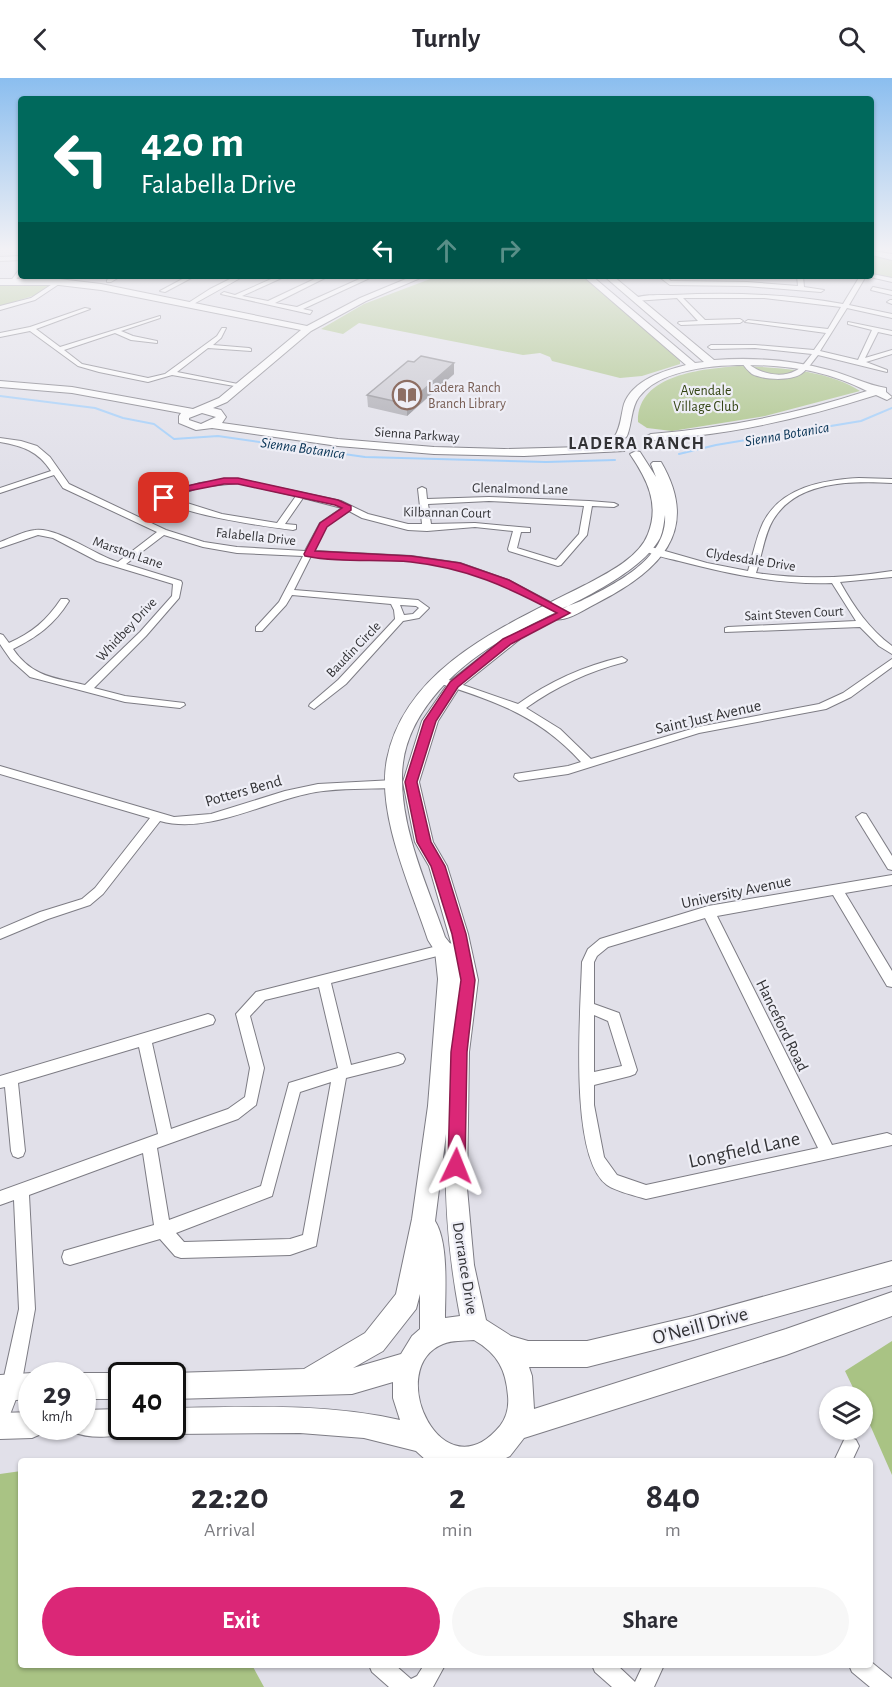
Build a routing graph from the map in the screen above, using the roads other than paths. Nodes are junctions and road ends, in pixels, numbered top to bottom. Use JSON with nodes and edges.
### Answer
{"nodes":[{"id":1,"x":43,"y":325,"type":"edge"},
{"id":2,"x":136,"y":325,"type":"edge"},
{"id":3,"x":288,"y":325,"type":"edge"},
{"id":4,"x":315,"y":325,"type":"edge"},
{"id":5,"x":645,"y":325,"type":"edge"},
{"id":6,"x":666,"y":325,"type":"edge"},
{"id":7,"x":776,"y":325,"type":"edge"},
{"id":8,"x":833,"y":325,"type":"edge"},
{"id":9,"x":859,"y":325,"type":"edge"},
{"id":10,"x":32,"y":329,"type":"junction"},
{"id":11,"x":224,"y":329,"type":"dead end"},
{"id":12,"x":308,"y":329,"type":"junction"},
{"id":13,"x":876,"y":329,"type":"junction"},
{"id":14,"x":829,"y":331,"type":"junction"},
{"id":15,"x":117,"y":332,"type":"junction"},
{"id":16,"x":892,"y":333,"type":"edge"},
{"id":17,"x":0,"y":335,"type":"edge"},
{"id":18,"x":155,"y":342,"type":"dead end"},
{"id":19,"x":207,"y":346,"type":"junction"},
{"id":20,"x":711,"y":347,"type":"dead end"},
{"id":21,"x":59,"y":350,"type":"junction"},
{"id":22,"x":249,"y":350,"type":"dead end"},
{"id":23,"x":815,"y":352,"type":"junction"},
{"id":24,"x":892,"y":352,"type":"edge"},
{"id":25,"x":860,"y":362,"type":"junction"},
{"id":26,"x":711,"y":363,"type":"junction"},
{"id":27,"x":693,"y":366,"type":"junction"},
{"id":28,"x":805,"y":367,"type":"junction"},
{"id":29,"x":885,"y":371,"type":"dead end"},
{"id":30,"x":172,"y":373,"type":"junction"},
{"id":31,"x":0,"y":384,"type":"edge"},
{"id":32,"x":240,"y":385,"type":"junction"},
{"id":33,"x":0,"y":390,"type":"edge"},
{"id":34,"x":887,"y":393,"type":"edge"},
{"id":35,"x":223,"y":400,"type":"junction"},
{"id":36,"x":196,"y":411,"type":"junction"},
{"id":37,"x":218,"y":419,"type":"junction"},
{"id":38,"x":183,"y":421,"type":"junction"},
{"id":39,"x":0,"y":440,"type":"edge"},
{"id":40,"x":643,"y":440,"type":"junction"},
{"id":41,"x":619,"y":443,"type":"junction"},
{"id":42,"x":55,"y":472,"type":"junction"},
{"id":43,"x":892,"y":481,"type":"edge"},
{"id":44,"x":422,"y":489,"type":"dead end"},
{"id":45,"x":0,"y":491,"type":"edge"},
{"id":46,"x":153,"y":493,"type":"dead end"},
{"id":47,"x":289,"y":493,"type":"junction"},
{"id":48,"x":278,"y":496,"type":"dead end"},
{"id":49,"x":300,"y":496,"type":"junction"},
{"id":50,"x":164,"y":498,"type":"junction"},
{"id":51,"x":424,"y":502,"type":"junction"},
{"id":52,"x":589,"y":503,"type":"junction"},
{"id":53,"x":614,"y":505,"type":"dead end"},
{"id":54,"x":348,"y":508,"type":"junction"},
{"id":55,"x":280,"y":525,"type":"junction"},
{"id":56,"x":293,"y":527,"type":"dead end"},
{"id":57,"x":427,"y":528,"type":"junction"},
{"id":58,"x":163,"y":532,"type":"junction"},
{"id":59,"x":0,"y":545,"type":"edge"},
{"id":60,"x":644,"y":548,"type":"junction"},
{"id":61,"x":660,"y":553,"type":"junction"},
{"id":62,"x":309,"y":554,"type":"junction"},
{"id":63,"x":120,"y":564,"type":"junction"},
{"id":64,"x":892,"y":574,"type":"edge"},
{"id":65,"x":751,"y":575,"type":"junction"},
{"id":66,"x":835,"y":581,"type":"junction"},
{"id":67,"x":177,"y":583,"type":"joint"},
{"id":68,"x":290,"y":592,"type":"junction"},
{"id":69,"x":64,"y":601,"type":"dead end"},
{"id":70,"x":394,"y":602,"type":"junction"},
{"id":71,"x":560,"y":610,"type":"junction"},
{"id":72,"x":400,"y":619,"type":"junction"},
{"id":73,"x":861,"y":624,"type":"junction"},
{"id":74,"x":259,"y":629,"type":"dead end"},
{"id":75,"x":728,"y":630,"type":"dead end"},
{"id":76,"x":0,"y":637,"type":"edge"},
{"id":77,"x":8,"y":648,"type":"junction"},
{"id":78,"x":892,"y":651,"type":"edge"},
{"id":79,"x":621,"y":660,"type":"dead end"},
{"id":80,"x":892,"y":662,"type":"edge"},
{"id":81,"x":446,"y":682,"type":"junction"},
{"id":82,"x":86,"y":690,"type":"junction"},
{"id":83,"x":180,"y":705,"type":"dead end"},
{"id":84,"x":314,"y":706,"type":"dead end"},
{"id":85,"x":520,"y":707,"type":"junction"},
{"id":86,"x":588,"y":763,"type":"junction"},
{"id":87,"x":0,"y":770,"type":"edge"},
{"id":88,"x":519,"y":777,"type":"dead end"},
{"id":89,"x":403,"y":783,"type":"junction"},
{"id":90,"x":862,"y":817,"type":"dead end"},
{"id":91,"x":157,"y":818,"type":"junction"},
{"id":92,"x":892,"y":866,"type":"edge"},
{"id":93,"x":892,"y":879,"type":"edge"},
{"id":94,"x":836,"y":889,"type":"junction"},
{"id":95,"x":708,"y":911,"type":"junction"},
{"id":96,"x":0,"y":934,"type":"edge"},
{"id":97,"x":453,"y":947,"type":"junction"},
{"id":98,"x":324,"y":980,"type":"junction"},
{"id":99,"x":892,"y":982,"type":"edge"},
{"id":100,"x":587,"y":1007,"type":"junction"},
{"id":101,"x":208,"y":1020,"type":"dead end"},
{"id":102,"x":144,"y":1039,"type":"junction"},
{"id":103,"x":398,"y":1059,"type":"dead end"},
{"id":104,"x":343,"y":1073,"type":"junction"},
{"id":105,"x":587,"y":1080,"type":"junction"},
{"id":106,"x":6,"y":1081,"type":"edge"},
{"id":107,"x":166,"y":1138,"type":"junction"},
{"id":108,"x":887,"y":1140,"type":"dead end"},
{"id":109,"x":149,"y":1144,"type":"junction"},
{"id":110,"x":18,"y":1151,"type":"dead end"},
{"id":111,"x":828,"y":1153,"type":"junction"},
{"id":112,"x":21,"y":1192,"type":"junction"},
{"id":113,"x":0,"y":1198,"type":"edge"},
{"id":114,"x":424,"y":1220,"type":"junction"},
{"id":115,"x":163,"y":1230,"type":"junction"},
{"id":116,"x":70,"y":1257,"type":"dead end"},
{"id":117,"x":892,"y":1273,"type":"edge"},
{"id":118,"x":892,"y":1304,"type":"edge"},
{"id":119,"x":476,"y":1328,"type":"junction"},
{"id":120,"x":432,"y":1336,"type":"junction"},
{"id":121,"x":506,"y":1347,"type":"junction"},
{"id":122,"x":410,"y":1364,"type":"junction"},
{"id":123,"x":308,"y":1382,"type":"junction"},
{"id":124,"x":186,"y":1386,"type":"edge"},
{"id":125,"x":14,"y":1387,"type":"edge"},
{"id":126,"x":0,"y":1419,"type":"edge"},
{"id":127,"x":186,"y":1421,"type":"edge"},
{"id":128,"x":18,"y":1425,"type":"edge"},
{"id":129,"x":0,"y":1426,"type":"edge"},
{"id":130,"x":507,"y":1443,"type":"edge"},
{"id":131,"x":431,"y":1451,"type":"edge"},
{"id":132,"x":449,"y":1458,"type":"edge"},
{"id":133,"x":479,"y":1458,"type":"edge"},
{"id":134,"x":383,"y":1668,"type":"edge"},
{"id":135,"x":433,"y":1668,"type":"edge"},
{"id":136,"x":605,"y":1668,"type":"edge"},
{"id":137,"x":652,"y":1668,"type":"edge"},
{"id":138,"x":863,"y":1668,"type":"edge"},
{"id":139,"x":405,"y":1687,"type":"edge"},
{"id":140,"x":416,"y":1687,"type":"edge"},
{"id":141,"x":627,"y":1687,"type":"edge"},
{"id":142,"x":643,"y":1687,"type":"edge"},
{"id":143,"x":886,"y":1687,"type":"edge"}],
"edges":[{"from":1,"to":10,"type":"street"},
{"from":2,"to":15,"type":"street"},
{"from":3,"to":12,"type":"street"},
{"from":4,"to":12,"type":"street"},
{"from":5,"to":27,"type":"street"},
{"from":6,"to":26,"type":"street"},
{"from":7,"to":14,"type":"street"},
{"from":8,"to":14,"type":"street"},
{"from":9,"to":13,"type":"street"},
{"from":10,"to":17,"type":"street"},
{"from":10,"to":21,"type":"street"},
{"from":11,"to":19,"type":"street"},
{"from":12,"to":32,"type":"street"},
{"from":13,"to":16,"type":"street"},
{"from":13,"to":25,"type":"street"},
{"from":14,"to":23,"type":"street"},
{"from":15,"to":18,"type":"street"},
{"from":15,"to":21,"type":"street"},
{"from":19,"to":22,"type":"street"},
{"from":19,"to":30,"type":"street"},
{"from":20,"to":23,"type":"street"},
{"from":21,"to":30,"type":"street"},
{"from":23,"to":25,"type":"street"},
{"from":23,"to":28,"type":"street"},
{"from":24,"to":25,"type":"street"},
{"from":25,"to":29,"type":"street"},
{"from":26,"to":27,"type":"street"},
{"from":26,"to":28,"type":"street"},
{"from":27,"to":40,"type":"street"},
{"from":28,"to":34,"type":"street"},
{"from":30,"to":32,"type":"street"},
{"from":31,"to":36,"type":"street","name":"Sienna Parkway"},
{"from":32,"to":35,"type":"street"},
{"from":33,"to":38,"type":"street","name":"Sienna Parkway"},
{"from":34,"to":40,"type":"street","name":"Sienna Parkway"},
{"from":35,"to":36,"type":"street"},
{"from":35,"to":37,"type":"street"},
{"from":36,"to":37,"type":"street","name":"Sienna Parkway"},
{"from":36,"to":38,"type":"street"},
{"from":37,"to":38,"type":"street","name":"Sienna Parkway"},
{"from":37,"to":41,"type":"street","name":"Sienna Parkway"},
{"from":39,"to":42,"type":"street","name":"Falabella Drive"},
{"from":40,"to":41,"type":"street","name":"Sienna Parkway"},
{"from":40,"to":41,"type":"street","name":"Sienna Parkway"},
{"from":40,"to":60,"type":"street","name":"Dorrance Drive"},
{"from":40,"to":61,"type":"street","name":"Dorrance Drive"},
{"from":42,"to":45,"type":"street"},
{"from":42,"to":58,"type":"street","name":"Falabella Drive"},
{"from":43,"to":65,"type":"street"},
{"from":44,"to":51,"type":"street"},
{"from":46,"to":50,"type":"street"},
{"from":47,"to":48,"type":"street"},
{"from":47,"to":49,"type":"street","name":"Kilbannan Court"},
{"from":47,"to":50,"type":"street","name":"Kilbannan Court"},
{"from":49,"to":54,"type":"street","name":"Kilbannan Court"},
{"from":49,"to":55,"type":"street"},
{"from":50,"to":55,"type":"street"},
{"from":51,"to":52,"type":"street","name":"Glenalmond Lane"},
{"from":51,"to":57,"type":"street"},
{"from":52,"to":53,"type":"street","name":"Glenalmond Lane"},
{"from":52,"to":57,"type":"street","name":"Kilbannan Court"},
{"from":54,"to":57,"type":"street","name":"Kilbannan Court"},
{"from":54,"to":62,"type":"street"},
{"from":55,"to":56,"type":"street"},
{"from":58,"to":62,"type":"street","name":"Falabella Drive"},
{"from":58,"to":63,"type":"street"},
{"from":59,"to":63,"type":"street","name":"Marston Lane"},
{"from":60,"to":61,"type":"street","name":"Clydesdale Drive"},
{"from":60,"to":71,"type":"street","name":"Dorrance Drive"},
{"from":61,"to":65,"type":"street","name":"Clydesdale Drive"},
{"from":61,"to":71,"type":"street","name":"Dorrance Drive"},
{"from":62,"to":68,"type":"street"},
{"from":62,"to":71,"type":"street","name":"Falabella Drive"},
{"from":63,"to":67,"type":"street","name":"Marston Lane"},
{"from":64,"to":66,"type":"street","name":"Clydesdale Drive"},
{"from":65,"to":66,"type":"street","name":"Clydesdale Drive"},
{"from":66,"to":73,"type":"street"},
{"from":67,"to":82,"type":"street","name":"Whidbey Drive"},
{"from":68,"to":70,"type":"street","name":"Baudin Circle"},
{"from":68,"to":74,"type":"street"},
{"from":69,"to":77,"type":"street"},
{"from":70,"to":72,"type":"street","name":"Baudin Circle"},
{"from":70,"to":72,"type":"street"},
{"from":71,"to":81,"type":"street","name":"Dorrance Drive"},
{"from":72,"to":84,"type":"street","name":"Baudin Circle"},
{"from":73,"to":75,"type":"street","name":"Saint Steven Court"},
{"from":73,"to":78,"type":"street"},
{"from":76,"to":77,"type":"street"},
{"from":77,"to":82,"type":"street"},
{"from":79,"to":85,"type":"street"},
{"from":80,"to":86,"type":"street","name":"Saint Just Avenue"},
{"from":81,"to":85,"type":"street"},
{"from":81,"to":89,"type":"street","name":"Dorrance Drive"},
{"from":82,"to":83,"type":"street"},
{"from":85,"to":86,"type":"street"},
{"from":86,"to":88,"type":"street","name":"Saint Just Avenue"},
{"from":87,"to":91,"type":"street","name":"Potters Bend"},
{"from":89,"to":91,"type":"street","name":"Potters Bend"},
{"from":89,"to":97,"type":"street","name":"Dorrance Drive"},
{"from":90,"to":92,"type":"street"},
{"from":91,"to":96,"type":"street"},
{"from":93,"to":94,"type":"street","name":"University Avenue"},
{"from":94,"to":95,"type":"street","name":"University Avenue"},
{"from":94,"to":99,"type":"street"},
{"from":95,"to":100,"type":"street","name":"University Avenue"},
{"from":95,"to":111,"type":"street","name":"Hanceford Road"},
{"from":97,"to":98,"type":"street"},
{"from":97,"to":114,"type":"street","name":"Dorrance Drive"},
{"from":97,"to":119,"type":"street","name":"Dorrance Drive"},
{"from":98,"to":104,"type":"street"},
{"from":98,"to":107,"type":"street"},
{"from":100,"to":105,"type":"street"},
{"from":100,"to":105,"type":"street"},
{"from":101,"to":102,"type":"street"},
{"from":102,"to":106,"type":"street"},
{"from":102,"to":107,"type":"street"},
{"from":103,"to":104,"type":"street"},
{"from":104,"to":115,"type":"street"},
{"from":104,"to":115,"type":"street"},
{"from":105,"to":111,"type":"street","name":"Longfield Lane"},
{"from":106,"to":110,"type":"street"},
{"from":107,"to":109,"type":"street"},
{"from":108,"to":111,"type":"street","name":"Longfield Lane"},
{"from":109,"to":112,"type":"street"},
{"from":109,"to":115,"type":"street"},
{"from":112,"to":113,"type":"street"},
{"from":112,"to":125,"type":"street"},
{"from":114,"to":120,"type":"street","name":"Dorrance Drive"},
{"from":114,"to":123,"type":"street"},
{"from":115,"to":116,"type":"street"},
{"from":117,"to":121,"type":"street","name":"O'Neill Drive"},
{"from":118,"to":130,"type":"street"},
{"from":119,"to":120,"type":"street"},
{"from":119,"to":121,"type":"street","name":"O'Neill Drive"},
{"from":120,"to":122,"type":"street"},
{"from":121,"to":130,"type":"street"},
{"from":122,"to":123,"type":"street"},
{"from":122,"to":131,"type":"street"},
{"from":123,"to":124,"type":"street"},
{"from":125,"to":126,"type":"street"},
{"from":127,"to":131,"type":"street"},
{"from":128,"to":129,"type":"street"},
{"from":130,"to":133,"type":"street"},
{"from":131,"to":132,"type":"street"},
{"from":134,"to":139,"type":"street"},
{"from":135,"to":140,"type":"street"},
{"from":136,"to":141,"type":"street"},
{"from":137,"to":142,"type":"street"},
{"from":138,"to":143,"type":"street"}]}
